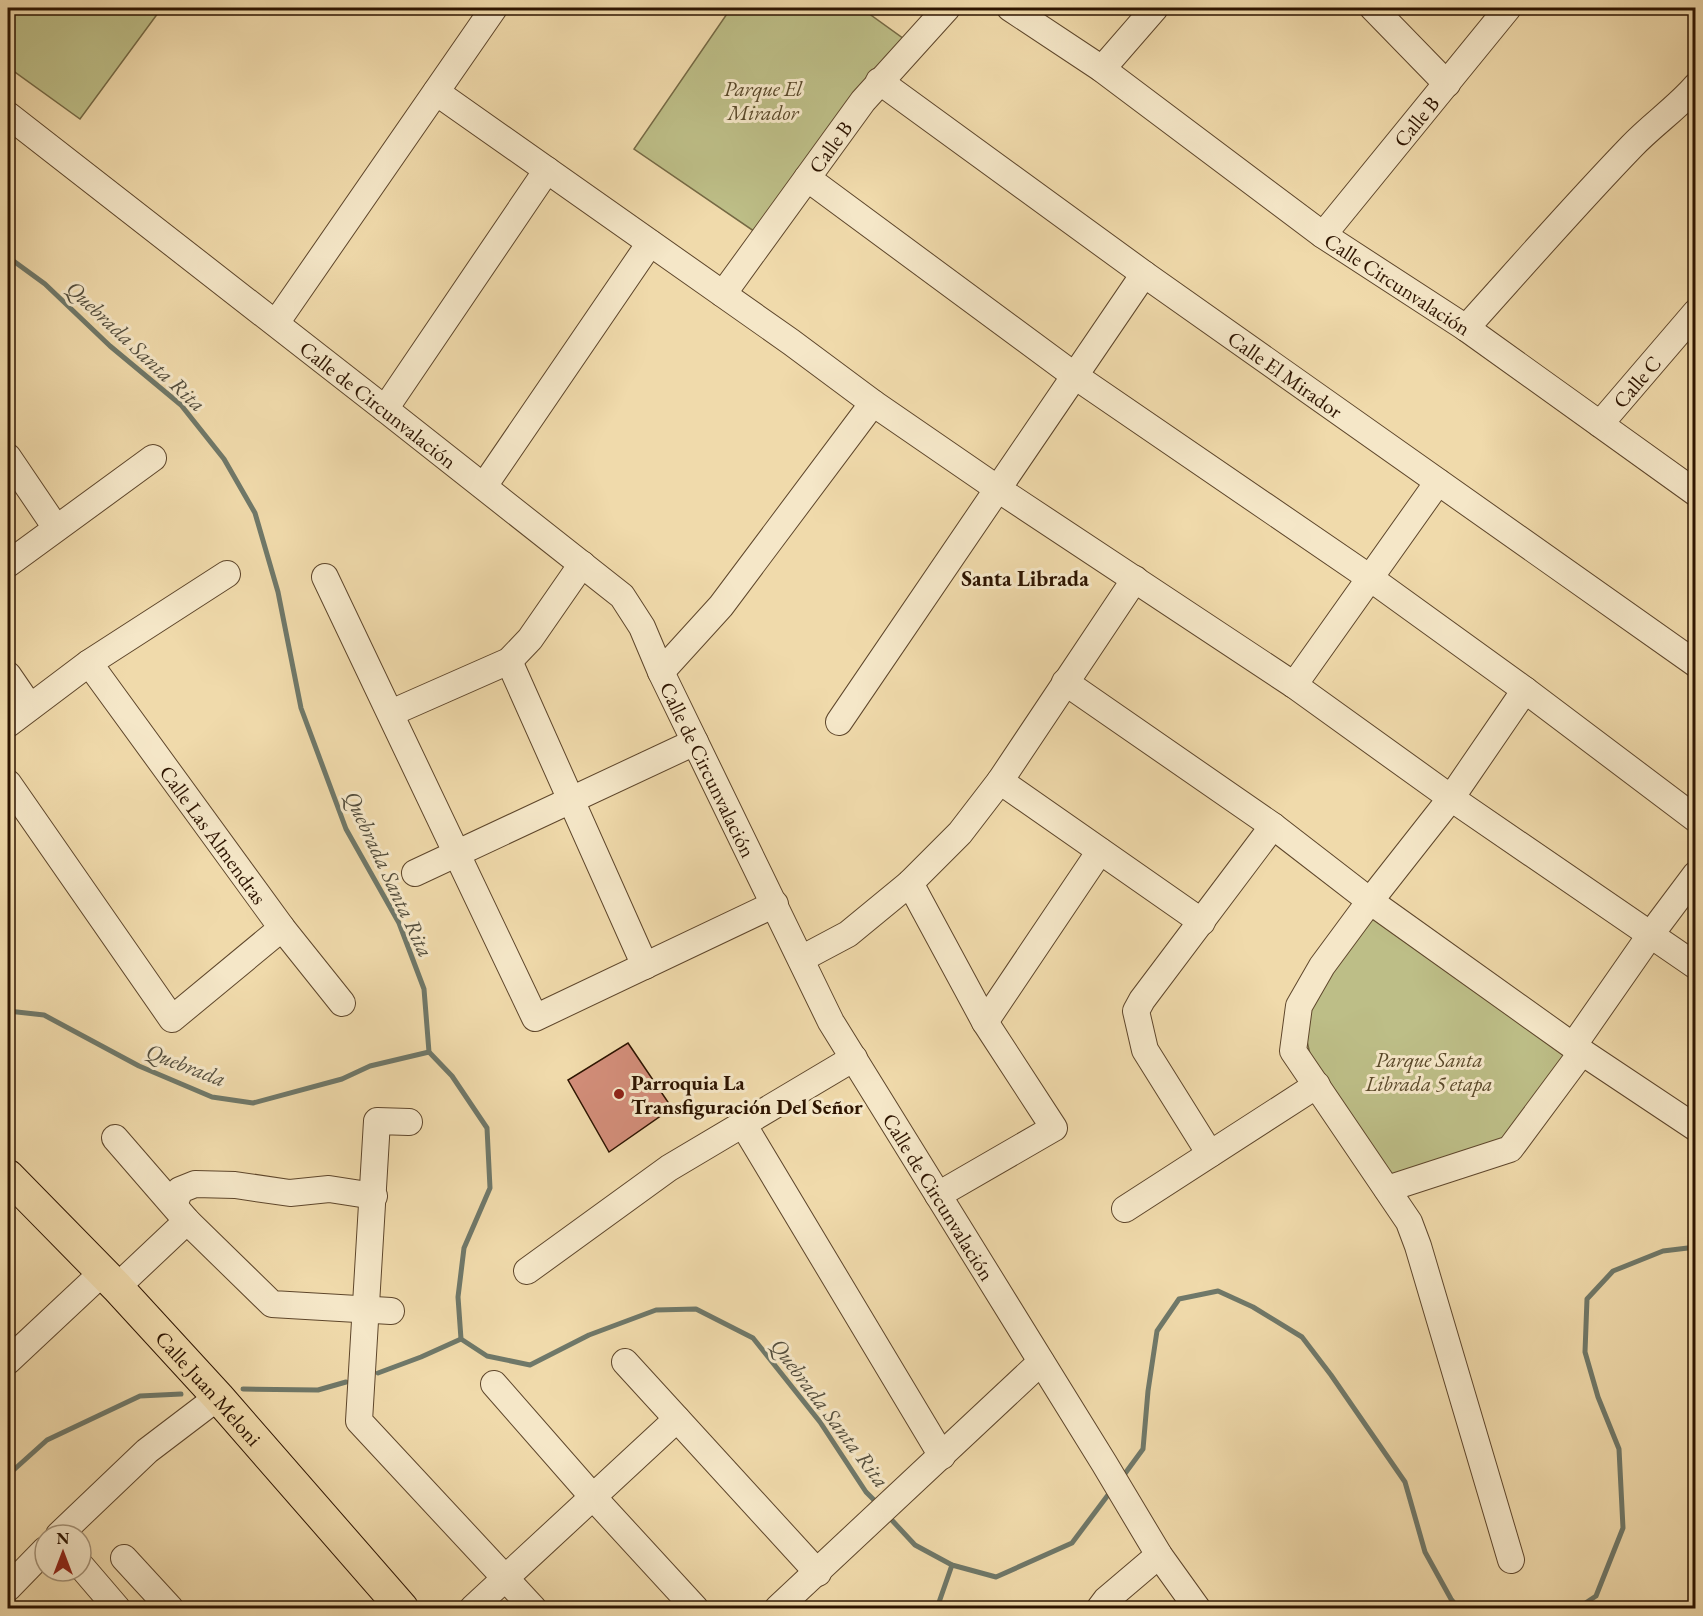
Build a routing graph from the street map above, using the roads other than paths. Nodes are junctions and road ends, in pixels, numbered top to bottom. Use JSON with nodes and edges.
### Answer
{"nodes":[{"id":1,"x":494,"y":8,"type":"edge"},
{"id":2,"x":946,"y":8,"type":"edge"},
{"id":3,"x":1010,"y":8,"type":"edge"},
{"id":4,"x":1155,"y":8,"type":"edge"},
{"id":5,"x":1373,"y":8,"type":"edge"},
{"id":6,"x":1508,"y":8,"type":"edge"},
{"id":7,"x":1102,"y":69,"type":"junction"},
{"id":8,"x":879,"y":81,"type":"junction"},
{"id":9,"x":1447,"y":84,"type":"junction"},
{"id":10,"x":1695,"y":86,"type":"edge"},
{"id":11,"x":436,"y":92,"type":"junction"},
{"id":12,"x":8,"y":115,"type":"edge"},
{"id":13,"x":547,"y":170,"type":"junction"},
{"id":14,"x":807,"y":178,"type":"junction"},
{"id":15,"x":1323,"y":235,"type":"junction"},
{"id":16,"x":650,"y":243,"type":"junction"},
{"id":17,"x":1144,"y":274,"type":"junction"},
{"id":18,"x":723,"y":294,"type":"junction"},
{"id":19,"x":1695,"y":312,"type":"edge"},
{"id":20,"x":276,"y":323,"type":"junction"},
{"id":21,"x":1466,"y":328,"type":"junction"},
{"id":22,"x":1075,"y":376,"type":"junction"},
{"id":23,"x":873,"y":403,"type":"junction"},
{"id":24,"x":386,"y":409,"type":"junction"},
{"id":25,"x":1600,"y":424,"type":"junction"},
{"id":26,"x":8,"y":457,"type":"edge"},
{"id":27,"x":153,"y":458,"type":"dead end"},
{"id":28,"x":1438,"y":482,"type":"junction"},
{"id":29,"x":484,"y":486,"type":"junction"},
{"id":30,"x":998,"y":489,"type":"junction"},
{"id":31,"x":1695,"y":493,"type":"edge"},
{"id":32,"x":56,"y":528,"type":"junction"},
{"id":33,"x":8,"y":564,"type":"edge"},
{"id":34,"x":582,"y":564,"type":"junction"},
{"id":35,"x":227,"y":574,"type":"dead end"},
{"id":36,"x":325,"y":577,"type":"dead end"},
{"id":37,"x":1370,"y":578,"type":"junction"},
{"id":38,"x":1135,"y":579,"type":"junction"},
{"id":39,"x":509,"y":661,"type":"junction"},
{"id":40,"x":89,"y":663,"type":"junction"},
{"id":41,"x":1695,"y":664,"type":"edge"},
{"id":42,"x":661,"y":672,"type":"junction"},
{"id":43,"x":8,"y":675,"type":"edge"},
{"id":44,"x":1065,"y":682,"type":"junction"},
{"id":45,"x":1294,"y":685,"type":"junction"},
{"id":46,"x":1525,"y":690,"type":"junction"},
{"id":47,"x":30,"y":707,"type":"junction"},
{"id":48,"x":391,"y":713,"type":"junction"},
{"id":49,"x":839,"y":722,"type":"dead end"},
{"id":50,"x":8,"y":724,"type":"edge"},
{"id":51,"x":695,"y":742,"type":"junction"},
{"id":52,"x":1000,"y":781,"type":"junction"},
{"id":53,"x":8,"y":783,"type":"edge"},
{"id":54,"x":1451,"y":798,"type":"junction"},
{"id":55,"x":571,"y":800,"type":"junction"},
{"id":56,"x":1695,"y":819,"type":"edge"},
{"id":57,"x":1273,"y":826,"type":"junction"},
{"id":58,"x":1100,"y":851,"type":"junction"},
{"id":59,"x":457,"y":853,"type":"junction"},
{"id":60,"x":415,"y":873,"type":"dead end"},
{"id":61,"x":1695,"y":874,"type":"edge"},
{"id":62,"x":910,"y":883,"type":"junction"},
{"id":63,"x":1370,"y":901,"type":"junction"},
{"id":64,"x":775,"y":904,"type":"junction"},
{"id":65,"x":1202,"y":922,"type":"junction"},
{"id":66,"x":282,"y":928,"type":"junction"},
{"id":67,"x":1651,"y":934,"type":"junction"},
{"id":68,"x":801,"y":959,"type":"junction"},
{"id":69,"x":645,"y":966,"type":"junction"},
{"id":70,"x":1695,"y":966,"type":"edge"},
{"id":71,"x":342,"y":1003,"type":"dead end"},
{"id":72,"x":985,"y":1022,"type":"junction"},
{"id":73,"x":1578,"y":1049,"type":"junction"},
{"id":74,"x":854,"y":1058,"type":"junction"},
{"id":75,"x":1317,"y":1085,"type":"junction"},
{"id":76,"x":409,"y":1122,"type":"dead end"},
{"id":77,"x":743,"y":1124,"type":"junction"},
{"id":78,"x":1695,"y":1128,"type":"edge"},
{"id":79,"x":115,"y":1138,"type":"dead end"},
{"id":80,"x":1210,"y":1154,"type":"junction"},
{"id":81,"x":10,"y":1182,"type":"edge"},
{"id":82,"x":1387,"y":1189,"type":"junction"},
{"id":83,"x":938,"y":1195,"type":"junction"},
{"id":84,"x":374,"y":1196,"type":"junction"},
{"id":85,"x":1125,"y":1209,"type":"dead end"},
{"id":86,"x":181,"y":1213,"type":"junction"},
{"id":87,"x":527,"y":1271,"type":"dead end"},
{"id":88,"x":110,"y":1280,"type":"junction"},
{"id":89,"x":366,"y":1310,"type":"junction"},
{"id":90,"x":391,"y":1311,"type":"dead end"},
{"id":91,"x":8,"y":1361,"type":"edge"},
{"id":92,"x":625,"y":1362,"type":"dead end"},
{"id":93,"x":1041,"y":1362,"type":"junction"},
{"id":94,"x":494,"y":1384,"type":"dead end"},
{"id":95,"x":219,"y":1397,"type":"junction"},
{"id":96,"x":677,"y":1419,"type":"junction"},
{"id":97,"x":942,"y":1456,"type":"junction"},
{"id":98,"x":593,"y":1497,"type":"junction"},
{"id":99,"x":72,"y":1523,"type":"edge"},
{"id":100,"x":1159,"y":1555,"type":"junction"},
{"id":101,"x":124,"y":1558,"type":"dead end"},
{"id":102,"x":1511,"y":1560,"type":"dead end"},
{"id":103,"x":33,"y":1562,"type":"edge"},
{"id":104,"x":818,"y":1573,"type":"junction"},
{"id":105,"x":506,"y":1579,"type":"junction"},
{"id":106,"x":93,"y":1580,"type":"edge"},
{"id":107,"x":8,"y":1588,"type":"edge"},
{"id":108,"x":117,"y":1608,"type":"edge"},
{"id":109,"x":170,"y":1608,"type":"edge"},
{"id":110,"x":402,"y":1608,"type":"edge"},
{"id":111,"x":473,"y":1608,"type":"edge"},
{"id":112,"x":533,"y":1608,"type":"edge"},
{"id":113,"x":695,"y":1608,"type":"edge"},
{"id":114,"x":778,"y":1608,"type":"edge"},
{"id":115,"x":1100,"y":1608,"type":"edge"},
{"id":116,"x":1197,"y":1608,"type":"edge"}],
"edges":[{"from":1,"to":11,"type":"street"},
{"from":2,"to":8,"type":"street","name":"Calle B"},
{"from":3,"to":7,"type":"street","name":"Calle Circunvalación"},
{"from":4,"to":7,"type":"street"},
{"from":5,"to":9,"type":"street"},
{"from":6,"to":9,"type":"street","name":"Calle B"},
{"from":7,"to":15,"type":"street","name":"Calle Circunvalación"},
{"from":8,"to":14,"type":"street","name":"Calle B"},
{"from":8,"to":17,"type":"street","name":"Calle El Mirador"},
{"from":9,"to":15,"type":"street","name":"Calle B"},
{"from":10,"to":21,"type":"street"},
{"from":11,"to":13,"type":"street"},
{"from":11,"to":20,"type":"street"},
{"from":12,"to":20,"type":"street","name":"Calle de Circunvalación"},
{"from":13,"to":16,"type":"street"},
{"from":13,"to":24,"type":"street"},
{"from":14,"to":18,"type":"street","name":"Calle B"},
{"from":14,"to":22,"type":"street"},
{"from":15,"to":21,"type":"street","name":"Calle Circunvalación"},
{"from":16,"to":18,"type":"street"},
{"from":16,"to":29,"type":"street"},
{"from":17,"to":22,"type":"street"},
{"from":17,"to":28,"type":"street","name":"Calle El Mirador"},
{"from":18,"to":23,"type":"street"},
{"from":19,"to":25,"type":"street","name":"Calle C"},
{"from":20,"to":24,"type":"street","name":"Calle de Circunvalación"},
{"from":21,"to":25,"type":"street","name":"Calle Circunvalación"},
{"from":22,"to":30,"type":"street"},
{"from":22,"to":37,"type":"street"},
{"from":23,"to":30,"type":"street"},
{"from":23,"to":42,"type":"street"},
{"from":24,"to":29,"type":"street","name":"Calle de Circunvalación"},
{"from":25,"to":31,"type":"street","name":"Calle Circunvalación"},
{"from":26,"to":32,"type":"street"},
{"from":27,"to":32,"type":"street"},
{"from":28,"to":37,"type":"street"},
{"from":28,"to":41,"type":"street","name":"Calle El Mirador"},
{"from":29,"to":34,"type":"street","name":"Calle de Circunvalación"},
{"from":30,"to":38,"type":"street"},
{"from":30,"to":49,"type":"street"},
{"from":32,"to":33,"type":"street"},
{"from":34,"to":39,"type":"street"},
{"from":34,"to":42,"type":"street","name":"Calle de Circunvalación"},
{"from":35,"to":40,"type":"street"},
{"from":36,"to":48,"type":"street"},
{"from":37,"to":45,"type":"street"},
{"from":37,"to":46,"type":"street"},
{"from":38,"to":44,"type":"street"},
{"from":38,"to":45,"type":"street"},
{"from":39,"to":48,"type":"street"},
{"from":39,"to":55,"type":"street"},
{"from":40,"to":47,"type":"street"},
{"from":40,"to":66,"type":"street","name":"Calle Las Almendras"},
{"from":42,"to":51,"type":"street","name":"Calle de Circunvalación"},
{"from":43,"to":47,"type":"street"},
{"from":44,"to":52,"type":"street"},
{"from":44,"to":57,"type":"street"},
{"from":45,"to":54,"type":"street"},
{"from":46,"to":54,"type":"street"},
{"from":46,"to":56,"type":"street"},
{"from":47,"to":50,"type":"street"},
{"from":48,"to":59,"type":"street"},
{"from":51,"to":55,"type":"street"},
{"from":51,"to":64,"type":"street","name":"Calle de Circunvalación"},
{"from":52,"to":58,"type":"street"},
{"from":52,"to":62,"type":"street"},
{"from":53,"to":66,"type":"street"},
{"from":54,"to":63,"type":"street"},
{"from":54,"to":67,"type":"street"},
{"from":55,"to":59,"type":"street"},
{"from":55,"to":69,"type":"street"},
{"from":57,"to":63,"type":"street"},
{"from":57,"to":65,"type":"street"},
{"from":58,"to":65,"type":"street"},
{"from":58,"to":72,"type":"street"},
{"from":59,"to":60,"type":"street"},
{"from":59,"to":69,"type":"street"},
{"from":61,"to":67,"type":"street"},
{"from":62,"to":68,"type":"street"},
{"from":62,"to":72,"type":"street"},
{"from":63,"to":73,"type":"street"},
{"from":63,"to":75,"type":"street"},
{"from":64,"to":68,"type":"street","name":"Calle de Circunvalación"},
{"from":64,"to":69,"type":"street"},
{"from":65,"to":80,"type":"street"},
{"from":66,"to":71,"type":"street","name":"Calle Las Almendras"},
{"from":67,"to":70,"type":"street"},
{"from":67,"to":73,"type":"street"},
{"from":68,"to":74,"type":"street","name":"Calle de Circunvalación"},
{"from":72,"to":83,"type":"street"},
{"from":73,"to":78,"type":"street"},
{"from":73,"to":82,"type":"street"},
{"from":74,"to":77,"type":"street"},
{"from":74,"to":83,"type":"street","name":"Calle de Circunvalación"},
{"from":75,"to":80,"type":"street"},
{"from":75,"to":82,"type":"street"},
{"from":76,"to":84,"type":"street"},
{"from":77,"to":87,"type":"street"},
{"from":77,"to":97,"type":"street"},
{"from":79,"to":86,"type":"street"},
{"from":80,"to":85,"type":"street"},
{"from":81,"to":88,"type":"main road","name":"Calle Juan Meloni"},
{"from":82,"to":102,"type":"street"},
{"from":83,"to":93,"type":"street","name":"Calle de Circunvalación"},
{"from":84,"to":86,"type":"street"},
{"from":84,"to":89,"type":"street"},
{"from":86,"to":88,"type":"street"},
{"from":86,"to":89,"type":"street"},
{"from":88,"to":91,"type":"street"},
{"from":88,"to":95,"type":"main road","name":"Calle Juan Meloni"},
{"from":89,"to":90,"type":"street"},
{"from":89,"to":105,"type":"street"},
{"from":92,"to":96,"type":"street"},
{"from":93,"to":97,"type":"street"},
{"from":93,"to":100,"type":"street","name":"Calle de Circunvalación"},
{"from":94,"to":98,"type":"street"},
{"from":95,"to":99,"type":"street"},
{"from":95,"to":110,"type":"main road","name":"Calle Juan Meloni"},
{"from":96,"to":98,"type":"street"},
{"from":96,"to":104,"type":"street"},
{"from":97,"to":104,"type":"street"},
{"from":98,"to":105,"type":"street"},
{"from":98,"to":113,"type":"street"},
{"from":100,"to":115,"type":"street"},
{"from":100,"to":116,"type":"street","name":"Calle de Circunvalación"},
{"from":101,"to":109,"type":"street"},
{"from":103,"to":107,"type":"street"},
{"from":104,"to":114,"type":"street"},
{"from":105,"to":111,"type":"street"},
{"from":105,"to":112,"type":"street"},
{"from":106,"to":108,"type":"street"}]}
